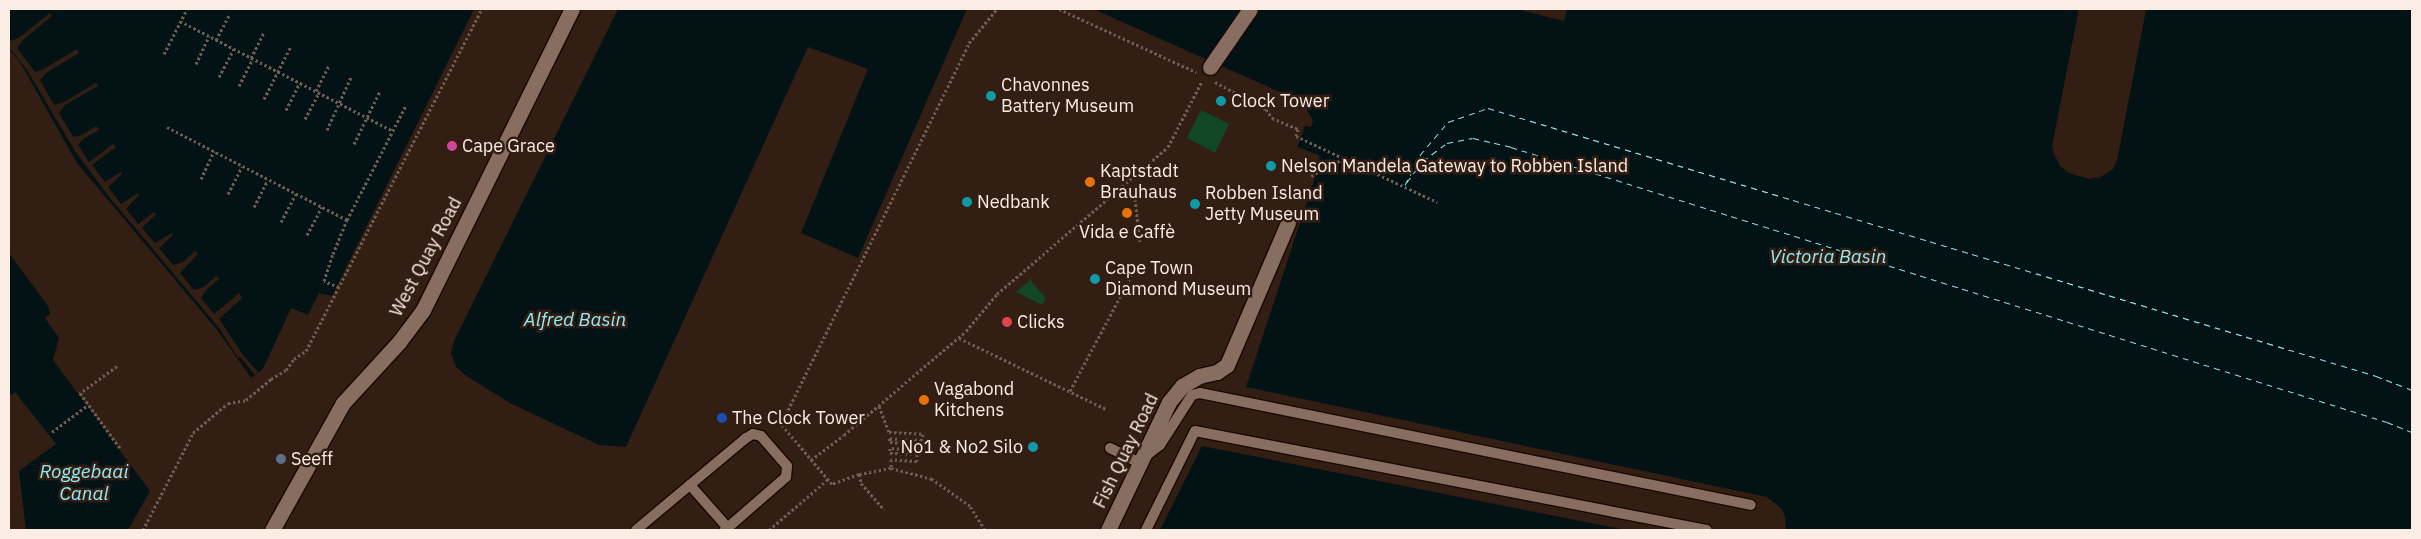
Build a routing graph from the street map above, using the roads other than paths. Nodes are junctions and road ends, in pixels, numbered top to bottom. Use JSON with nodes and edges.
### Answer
{"nodes":[{"id":1,"x":572,"y":9,"type":"edge"},
{"id":2,"x":1250,"y":9,"type":"edge"},
{"id":3,"x":1207,"y":72,"type":"road end"},
{"id":4,"x":1288,"y":222,"type":"dead end"},
{"id":5,"x":1110,"y":448,"type":"dead end"},
{"id":6,"x":1138,"y":462,"type":"junction"},
{"id":7,"x":690,"y":485,"type":"junction"},
{"id":8,"x":1751,"y":505,"type":"dead end"},
{"id":9,"x":726,"y":529,"type":"edge"},
{"id":10,"x":272,"y":530,"type":"edge"},
{"id":11,"x":636,"y":530,"type":"edge"},
{"id":12,"x":1108,"y":530,"type":"edge"},
{"id":13,"x":1146,"y":530,"type":"edge"},
{"id":14,"x":1707,"y":530,"type":"edge"}],
"edges":[{"from":1,"to":10,"type":"street","name":"West Quay Road"},
{"from":2,"to":3,"type":"street"},
{"from":4,"to":6,"type":"street","name":"Fish Quay Road"},
{"from":5,"to":6,"type":"lane"},
{"from":6,"to":8,"type":"lane"},
{"from":6,"to":12,"type":"street","name":"Fish Quay Road"},
{"from":7,"to":9,"type":"lane"},
{"from":7,"to":9,"type":"lane"},
{"from":7,"to":11,"type":"lane"},
{"from":13,"to":14,"type":"lane"}]}
